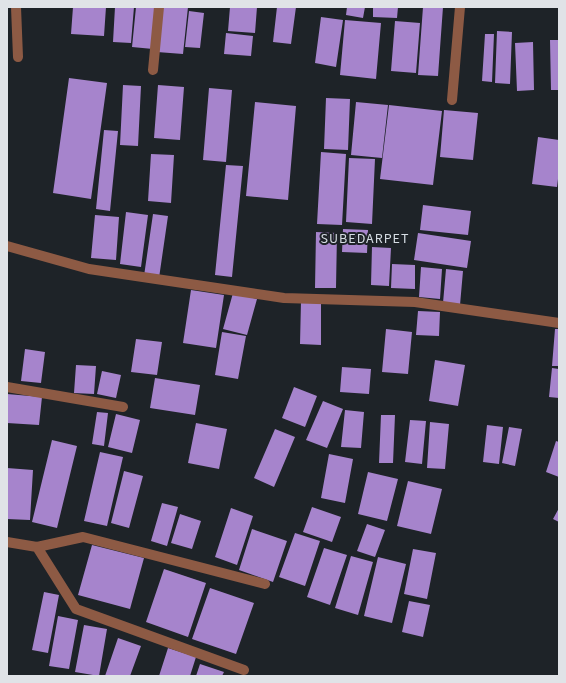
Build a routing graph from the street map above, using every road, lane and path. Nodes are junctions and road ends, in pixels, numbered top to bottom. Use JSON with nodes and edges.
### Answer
{"nodes":[{"id":1,"x":16,"y":7,"type":"edge"},
{"id":2,"x":159,"y":7,"type":"edge"},
{"id":3,"x":460,"y":7,"type":"edge"},
{"id":4,"x":18,"y":57,"type":"dead end"},
{"id":5,"x":153,"y":70,"type":"dead end"},
{"id":6,"x":452,"y":100,"type":"dead end"},
{"id":7,"x":7,"y":246,"type":"edge"},
{"id":8,"x":559,"y":323,"type":"edge"},
{"id":9,"x":7,"y":386,"type":"edge"},
{"id":10,"x":123,"y":407,"type":"dead end"},
{"id":11,"x":7,"y":542,"type":"edge"},
{"id":12,"x":37,"y":547,"type":"junction"},
{"id":13,"x":265,"y":584,"type":"dead end"},
{"id":14,"x":244,"y":670,"type":"dead end"}],
"edges":[{"from":1,"to":4,"type":"street"},
{"from":2,"to":5,"type":"street"},
{"from":3,"to":6,"type":"street"},
{"from":7,"to":8,"type":"street"},
{"from":9,"to":10,"type":"street"},
{"from":11,"to":12,"type":"street"},
{"from":12,"to":13,"type":"street"},
{"from":12,"to":14,"type":"street"}]}
